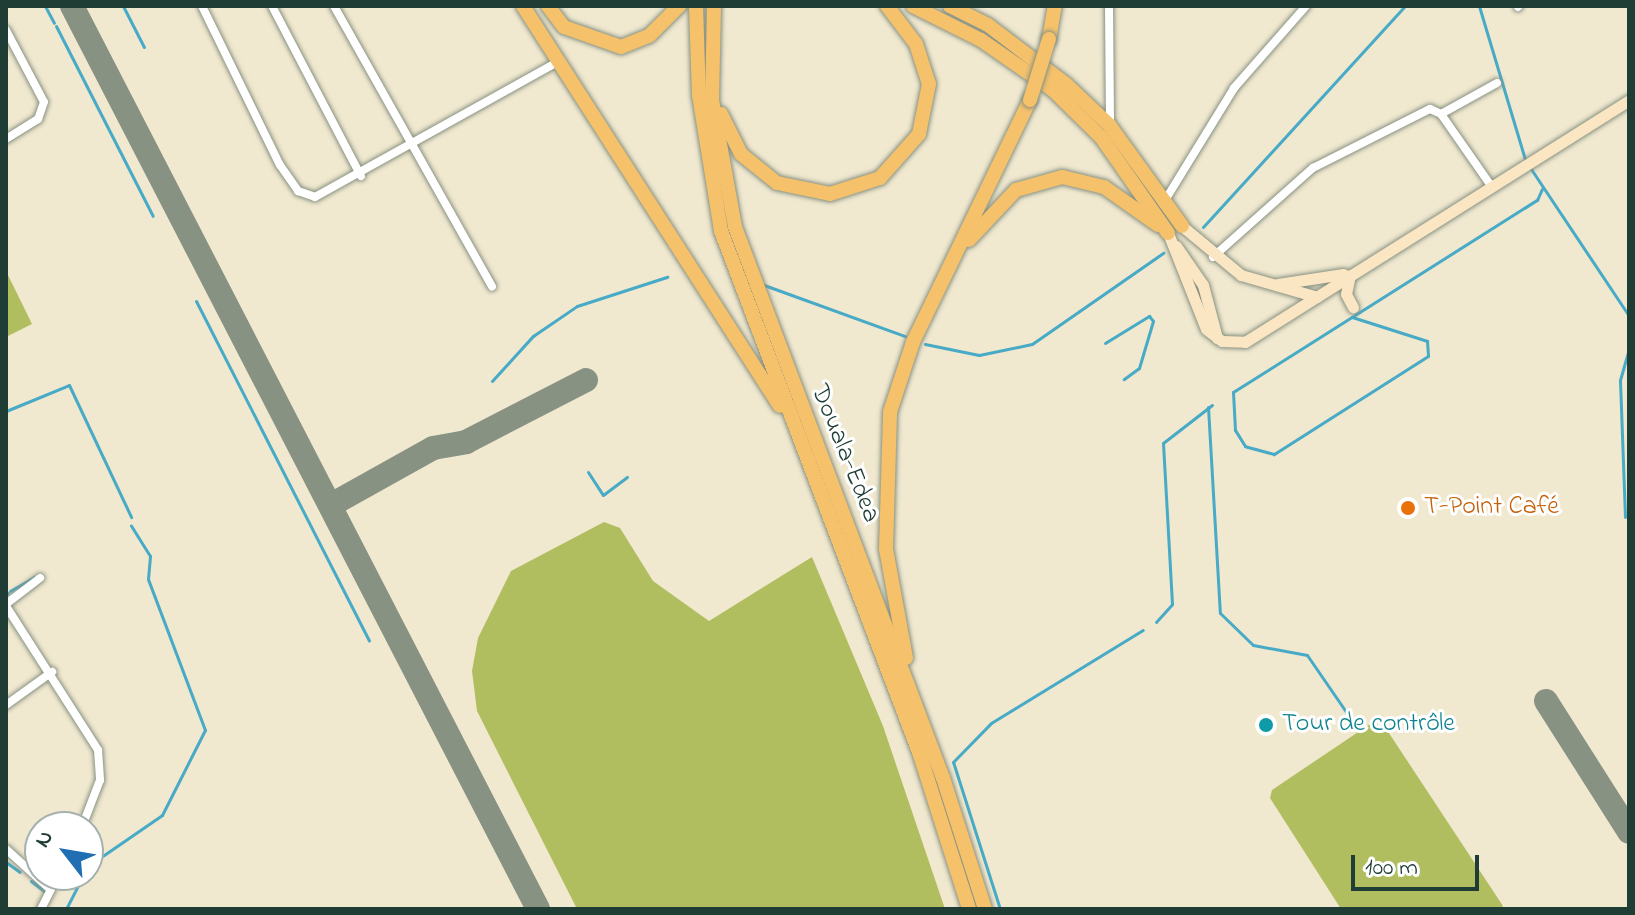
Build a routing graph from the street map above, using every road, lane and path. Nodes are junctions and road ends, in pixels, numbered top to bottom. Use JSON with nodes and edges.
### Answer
{"nodes":[{"id":1,"x":202,"y":6,"type":"edge"},
{"id":2,"x":272,"y":6,"type":"edge"},
{"id":3,"x":334,"y":6,"type":"edge"},
{"id":4,"x":523,"y":6,"type":"edge"},
{"id":5,"x":548,"y":6,"type":"edge"},
{"id":6,"x":679,"y":6,"type":"edge"},
{"id":7,"x":696,"y":6,"type":"edge"},
{"id":8,"x":714,"y":6,"type":"edge"},
{"id":9,"x":887,"y":6,"type":"edge"},
{"id":10,"x":913,"y":6,"type":"edge"},
{"id":11,"x":950,"y":6,"type":"edge"},
{"id":12,"x":1055,"y":6,"type":"edge"},
{"id":13,"x":1109,"y":6,"type":"edge"},
{"id":14,"x":1306,"y":6,"type":"edge"},
{"id":15,"x":6,"y":30,"type":"edge"},
{"id":16,"x":710,"y":41,"type":"junction"},
{"id":17,"x":556,"y":63,"type":"junction"},
{"id":18,"x":1497,"y":83,"type":"dead end"},
{"id":19,"x":1629,"y":100,"type":"edge"},
{"id":20,"x":1441,"y":114,"type":"junction"},
{"id":21,"x":1110,"y":126,"type":"junction"},
{"id":22,"x":6,"y":139,"type":"edge"},
{"id":23,"x":413,"y":147,"type":"junction"},
{"id":24,"x":361,"y":176,"type":"junction"},
{"id":25,"x":1492,"y":187,"type":"junction"},
{"id":26,"x":1160,"y":207,"type":"junction"},
{"id":27,"x":1174,"y":234,"type":"junction"},
{"id":28,"x":1213,"y":257,"type":"junction"},
{"id":29,"x":949,"y":266,"type":"junction"},
{"id":30,"x":1355,"y":272,"type":"junction"},
{"id":31,"x":1260,"y":283,"type":"junction"},
{"id":32,"x":492,"y":286,"type":"dead end"},
{"id":33,"x":1317,"y":297,"type":"junction"},
{"id":34,"x":1353,"y":307,"type":"dead end"},
{"id":35,"x":800,"y":444,"type":"junction"},
{"id":36,"x":40,"y":578,"type":"dead end"},
{"id":37,"x":6,"y":605,"type":"edge"},
{"id":38,"x":52,"y":672,"type":"junction"},
{"id":39,"x":6,"y":705,"type":"edge"},
{"id":40,"x":935,"y":754,"type":"junction"},
{"id":41,"x":88,"y":811,"type":"edge"},
{"id":42,"x":7,"y":851,"type":"edge"},
{"id":43,"x":24,"y":866,"type":"edge"},
{"id":44,"x":969,"y":909,"type":"edge"},
{"id":45,"x":985,"y":909,"type":"edge"}],
"edges":[{"from":1,"to":24,"type":"street"},
{"from":2,"to":24,"type":"street"},
{"from":3,"to":23,"type":"street"},
{"from":4,"to":17,"type":"highway"},
{"from":5,"to":6,"type":"highway"},
{"from":7,"to":35,"type":"highway","name":"Douala-Edea"},
{"from":8,"to":16,"type":"highway","name":"Douala-Edea"},
{"from":9,"to":16,"type":"highway"},
{"from":10,"to":26,"type":"highway"},
{"from":11,"to":21,"type":"highway"},
{"from":12,"to":29,"type":"highway","bridge":true},
{"from":13,"to":21,"type":"street"},
{"from":14,"to":26,"type":"street"},
{"from":15,"to":22,"type":"street"},
{"from":16,"to":40,"type":"highway","name":"Douala-Edea"},
{"from":17,"to":23,"type":"street"},
{"from":17,"to":35,"type":"highway"},
{"from":18,"to":20,"type":"street"},
{"from":19,"to":25,"type":"street"},
{"from":20,"to":25,"type":"street"},
{"from":20,"to":28,"type":"street"},
{"from":21,"to":26,"type":"highway"},
{"from":23,"to":24,"type":"street"},
{"from":23,"to":32,"type":"street"},
{"from":25,"to":30,"type":"street"},
{"from":26,"to":27,"type":"highway"},
{"from":27,"to":28,"type":"street"},
{"from":27,"to":29,"type":"highway"},
{"from":27,"to":33,"type":"street"},
{"from":28,"to":31,"type":"street"},
{"from":29,"to":40,"type":"highway"},
{"from":30,"to":31,"type":"street"},
{"from":30,"to":33,"type":"street"},
{"from":30,"to":34,"type":"street"},
{"from":31,"to":33,"type":"street"},
{"from":35,"to":44,"type":"highway","name":"Douala-Edea"},
{"from":36,"to":37,"type":"street"},
{"from":37,"to":38,"type":"street"},
{"from":38,"to":39,"type":"street"},
{"from":38,"to":41,"type":"street"},
{"from":40,"to":45,"type":"highway","name":"Douala-Edea"},
{"from":42,"to":43,"type":"street"}]}
